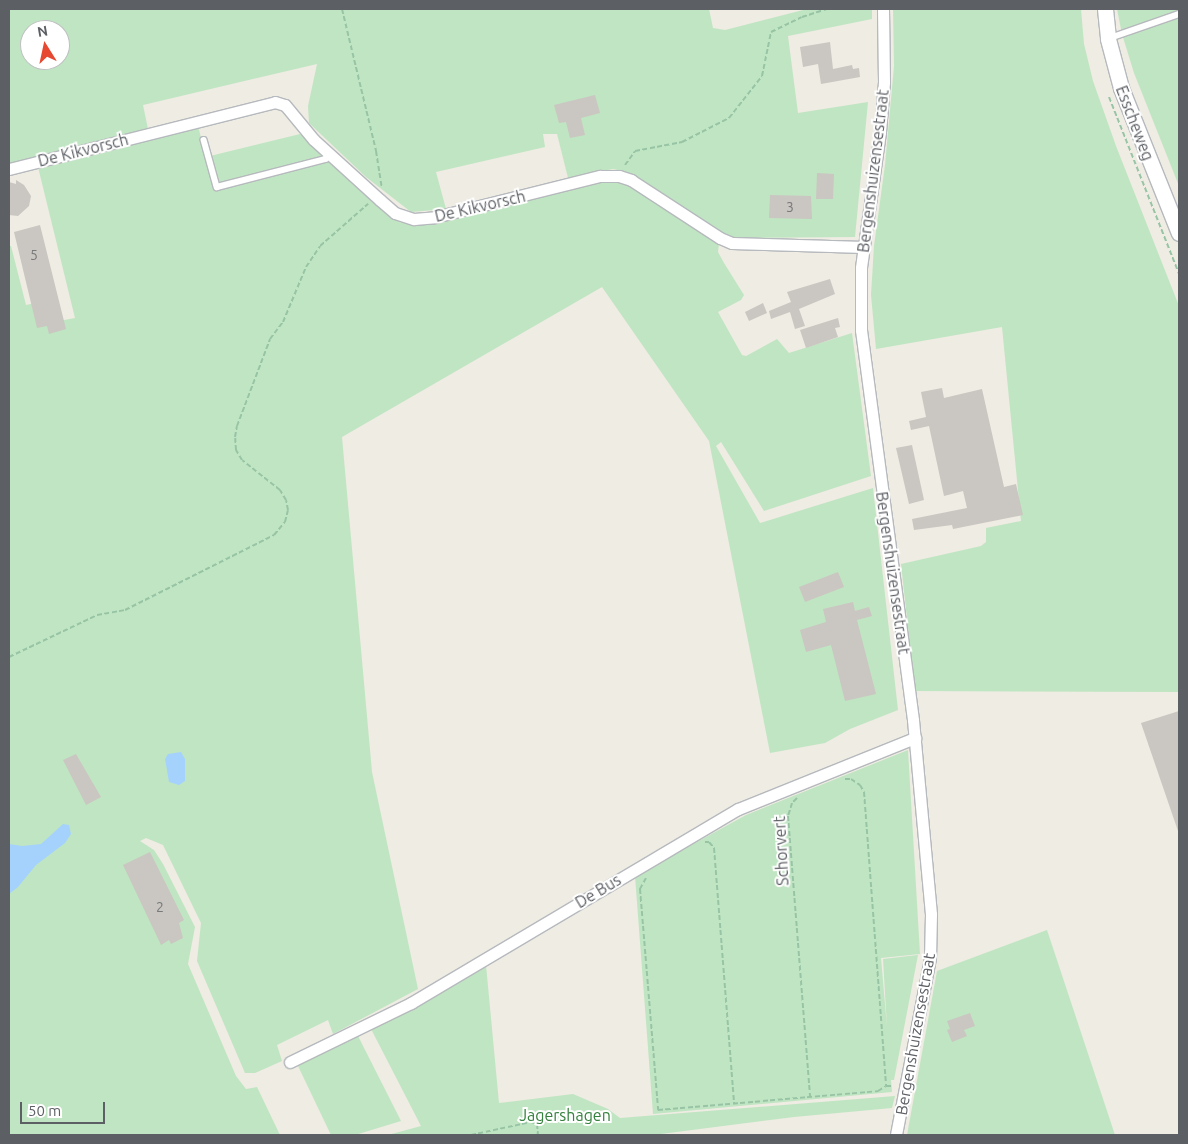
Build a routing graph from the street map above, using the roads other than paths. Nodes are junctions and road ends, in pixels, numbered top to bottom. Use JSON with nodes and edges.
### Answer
{"nodes":[{"id":1,"x":883,"y":9,"type":"edge"},
{"id":2,"x":1105,"y":9,"type":"edge"},
{"id":3,"x":1179,"y":14,"type":"edge"},
{"id":4,"x":1108,"y":38,"type":"junction"},
{"id":5,"x":204,"y":140,"type":"dead end"},
{"id":6,"x":331,"y":155,"type":"junction"},
{"id":7,"x":9,"y":169,"type":"edge"},
{"id":8,"x":1179,"y":233,"type":"edge"},
{"id":9,"x":864,"y":247,"type":"junction"},
{"id":10,"x":915,"y":738,"type":"junction"},
{"id":11,"x":290,"y":1062,"type":"dead end"},
{"id":12,"x":896,"y":1135,"type":"edge"}],
"edges":[{"from":1,"to":9,"type":"street","name":"Bergenshuizensestraat"},
{"from":2,"to":4,"type":"street","name":"Esscheweg"},
{"from":3,"to":4,"type":"lane"},
{"from":4,"to":8,"type":"street","name":"Esscheweg"},
{"from":5,"to":6,"type":"lane"},
{"from":6,"to":7,"type":"street","name":"De Kikvorsch"},
{"from":6,"to":9,"type":"street","name":"De Kikvorsch"},
{"from":9,"to":10,"type":"street","name":"Bergenshuizensestraat"},
{"from":10,"to":11,"type":"street","name":"De Bus"},
{"from":10,"to":12,"type":"street","name":"Bergenshuizensestraat"}]}
